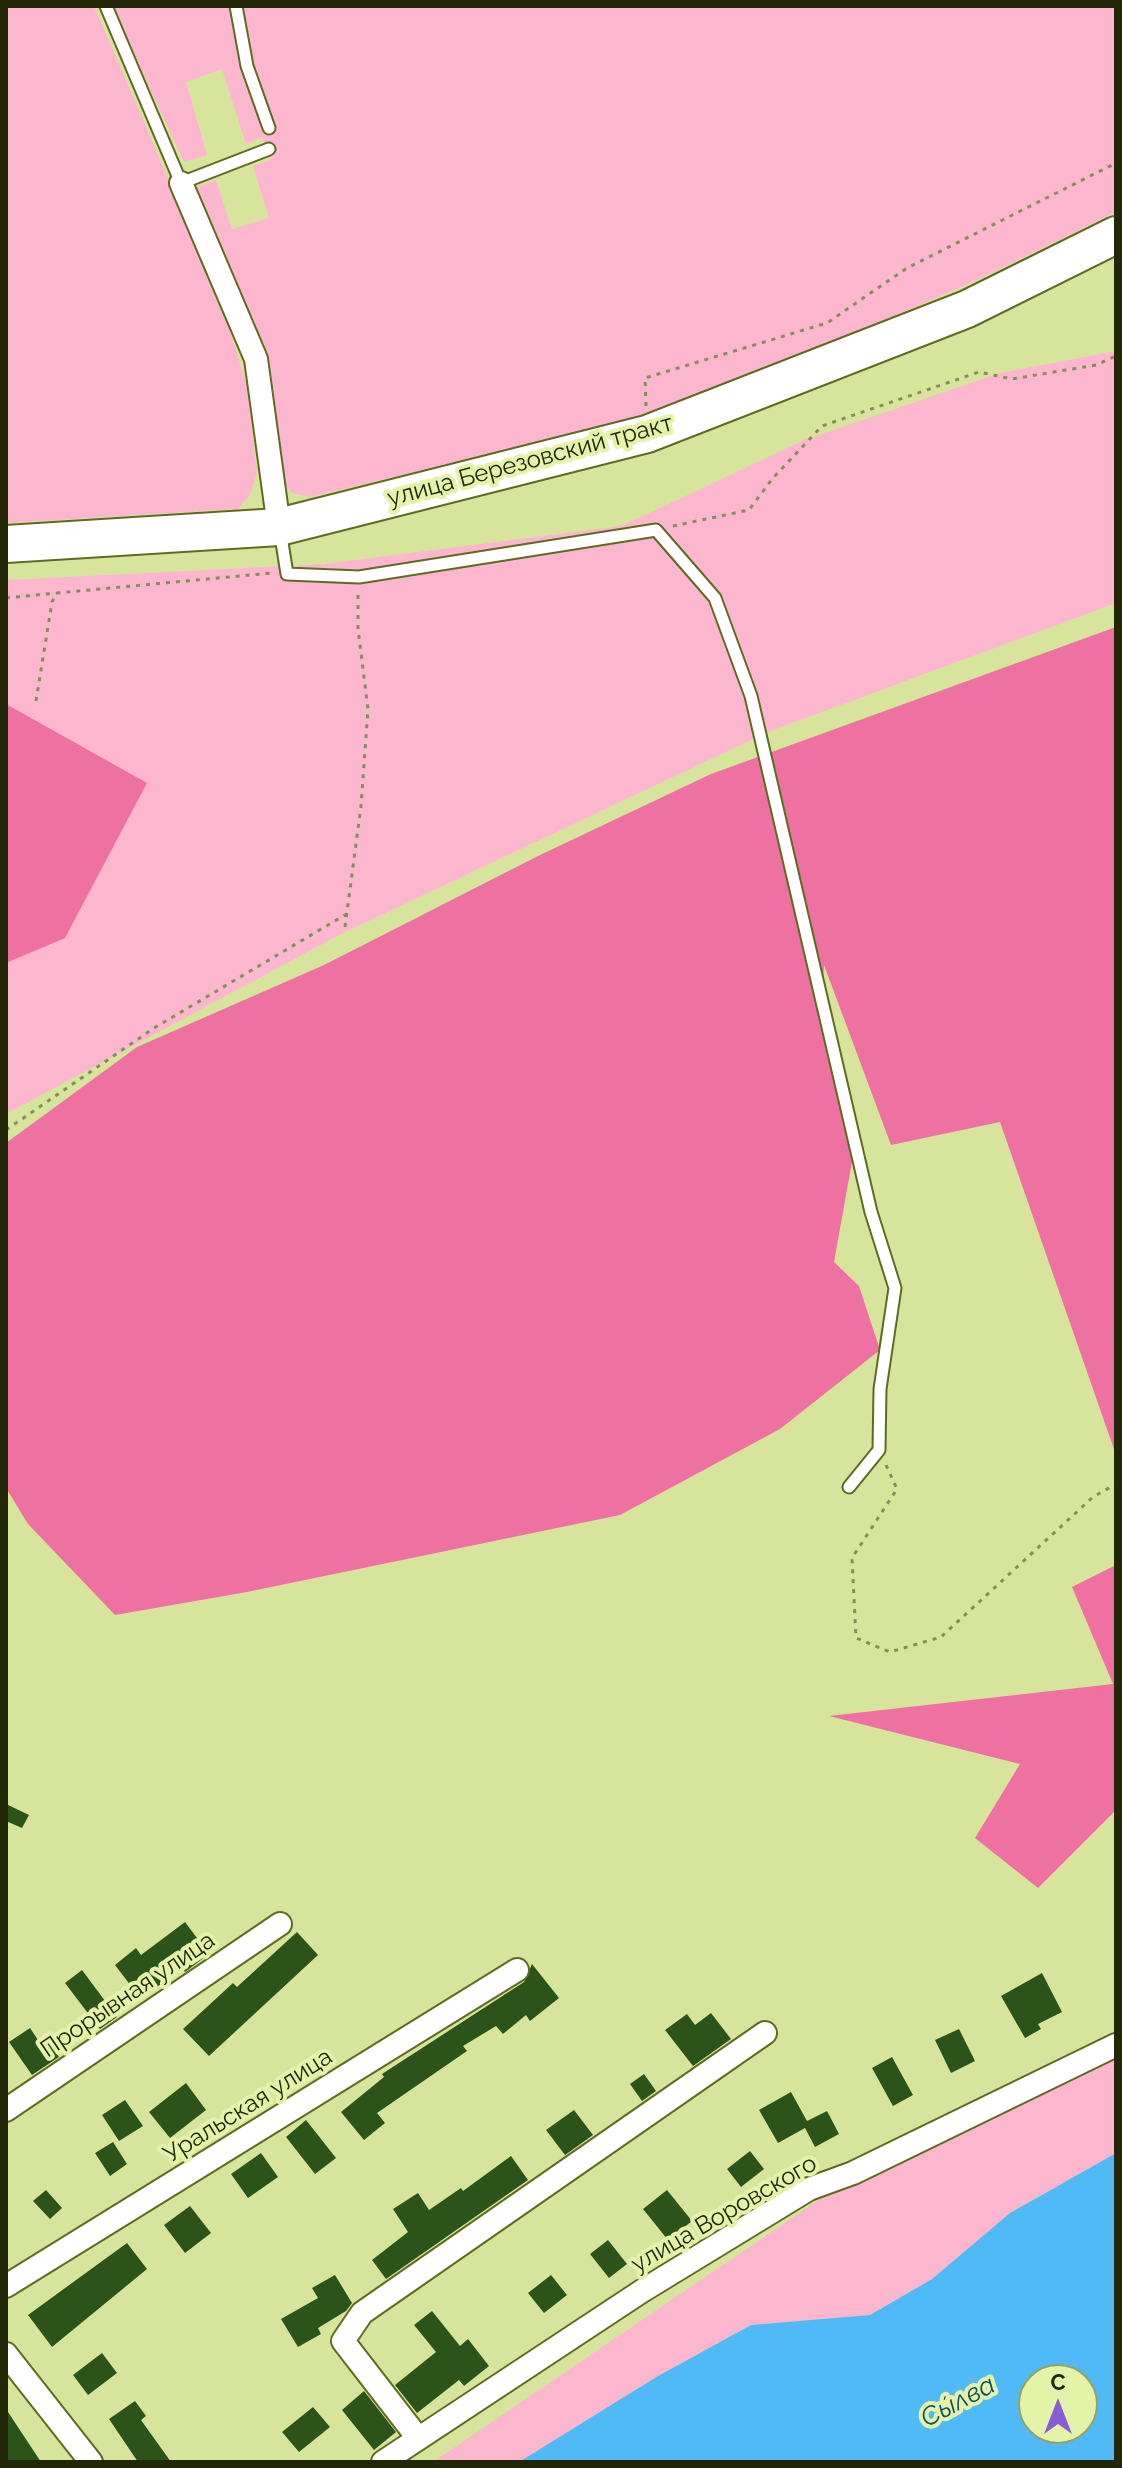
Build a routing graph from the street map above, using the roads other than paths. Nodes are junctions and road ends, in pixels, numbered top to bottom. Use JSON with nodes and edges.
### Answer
{"nodes":[{"id":1,"x":106,"y":6,"type":"edge"},
{"id":2,"x":236,"y":6,"type":"edge"},
{"id":3,"x":269,"y":128,"type":"dead end"},
{"id":4,"x":269,"y":149,"type":"dead end"},
{"id":5,"x":181,"y":183,"type":"junction"},
{"id":6,"x":1116,"y":235,"type":"edge"},
{"id":7,"x":279,"y":527,"type":"junction"},
{"id":8,"x":6,"y":544,"type":"edge"},
{"id":9,"x":849,"y":1487,"type":"dead end"},
{"id":10,"x":280,"y":1924,"type":"dead end"},
{"id":11,"x":517,"y":1970,"type":"dead end"},
{"id":12,"x":765,"y":2033,"type":"dead end"},
{"id":13,"x":1116,"y":2045,"type":"edge"},
{"id":14,"x":6,"y":2110,"type":"edge"},
{"id":15,"x":6,"y":2286,"type":"edge"},
{"id":16,"x":6,"y":2354,"type":"edge"},
{"id":17,"x":418,"y":2438,"type":"junction"},
{"id":18,"x":91,"y":2462,"type":"edge"},
{"id":19,"x":383,"y":2462,"type":"edge"}],
"edges":[{"from":1,"to":5,"type":"lane"},
{"from":2,"to":3,"type":"lane"},
{"from":4,"to":5,"type":"lane"},
{"from":5,"to":7,"type":"street"},
{"from":6,"to":7,"type":"main road","name":"улица Березовский тракт"},
{"from":7,"to":8,"type":"main road","name":"улица Березовский тракт"},
{"from":7,"to":9,"type":"lane"},
{"from":10,"to":14,"type":"street","name":"Прорывная улица"},
{"from":11,"to":15,"type":"street","name":"Уральская улица"},
{"from":12,"to":17,"type":"street"},
{"from":13,"to":17,"type":"street","name":"улица Воровского"},
{"from":16,"to":18,"type":"street"},
{"from":17,"to":19,"type":"street","name":"улица Воровского"}]}
